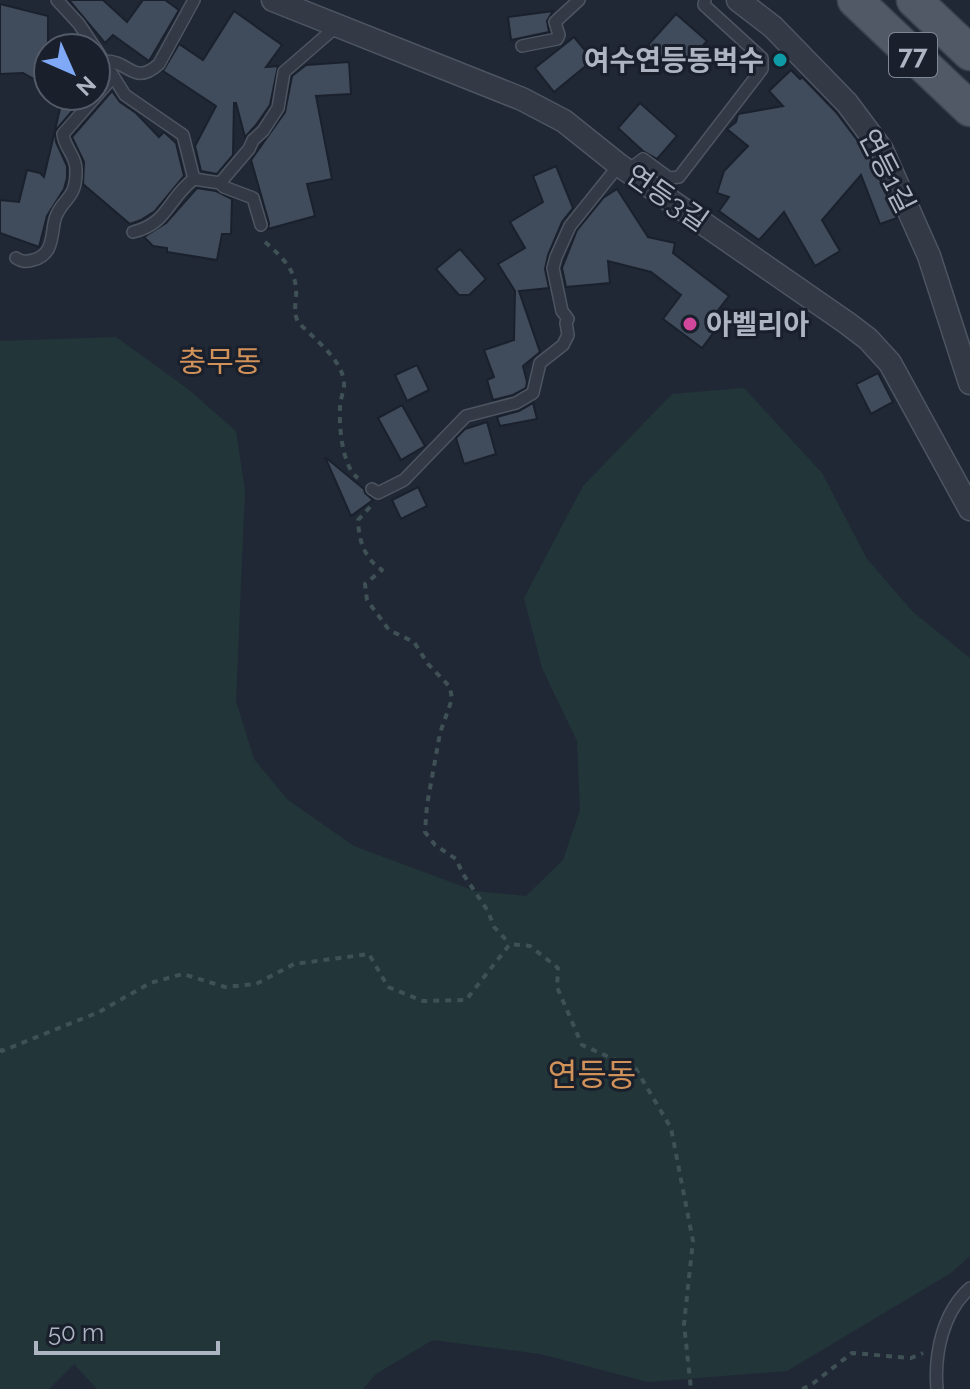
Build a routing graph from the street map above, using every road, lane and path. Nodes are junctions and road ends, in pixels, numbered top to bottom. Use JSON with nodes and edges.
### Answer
{"nodes":[{"id":1,"x":57,"y":0,"type":"edge"},
{"id":2,"x":194,"y":0,"type":"edge"},
{"id":3,"x":273,"y":0,"type":"edge"},
{"id":4,"x":579,"y":0,"type":"edge"},
{"id":5,"x":705,"y":0,"type":"edge"},
{"id":6,"x":738,"y":0,"type":"edge"},
{"id":7,"x":855,"y":0,"type":"edge"},
{"id":8,"x":914,"y":0,"type":"edge"},
{"id":9,"x":337,"y":25,"type":"junction"},
{"id":10,"x":84,"y":32,"type":"edge"},
{"id":11,"x":522,"y":46,"type":"dead end"},
{"id":12,"x":970,"y":53,"type":"edge"},
{"id":13,"x":112,"y":61,"type":"edge"},
{"id":14,"x":113,"y":77,"type":"joint"},
{"id":15,"x":970,"y":109,"type":"edge"},
{"id":16,"x":623,"y":168,"type":"junction"},
{"id":17,"x":194,"y":179,"type":"junction"},
{"id":18,"x":220,"y":183,"type":"junction"},
{"id":19,"x":261,"y":225,"type":"joint"},
{"id":20,"x":133,"y":232,"type":"dead end"},
{"id":21,"x":16,"y":258,"type":"dead end"},
{"id":22,"x":970,"y":383,"type":"edge"},
{"id":23,"x":372,"y":489,"type":"joint"},
{"id":24,"x":385,"y":492,"type":"junction"},
{"id":25,"x":970,"y":509,"type":"edge"},
{"id":26,"x":510,"y":944,"type":"junction"},
{"id":27,"x":0,"y":1049,"type":"edge"},
{"id":28,"x":970,"y":1288,"type":"edge"},
{"id":29,"x":940,"y":1345,"type":"junction"},
{"id":30,"x":691,"y":1389,"type":"edge"},
{"id":31,"x":802,"y":1389,"type":"edge"},
{"id":32,"x":937,"y":1389,"type":"edge"}],
"edges":[{"from":1,"to":10,"type":"lane"},
{"from":2,"to":13,"type":"lane"},
{"from":3,"to":9,"type":"street","name":"연등3길"},
{"from":4,"to":11,"type":"lane"},
{"from":5,"to":16,"type":"lane"},
{"from":6,"to":22,"type":"street","name":"연등1길"},
{"from":7,"to":15,"type":"main road","number":"77"},
{"from":8,"to":12,"type":"main road","number":"77"},
{"from":9,"to":16,"type":"street","name":"연등3길"},
{"from":9,"to":18,"type":"lane"},
{"from":14,"to":17,"type":"lane"},
{"from":14,"to":21,"type":"lane"},
{"from":16,"to":24,"type":"lane"},
{"from":16,"to":25,"type":"street","name":"연등3길"},
{"from":17,"to":18,"type":"lane"},
{"from":17,"to":20,"type":"lane"},
{"from":18,"to":19,"type":"lane"},
{"from":19,"to":23,"type":"path"},
{"from":23,"to":24,"type":"lane"},
{"from":24,"to":26,"type":"path"},
{"from":26,"to":27,"type":"path"},
{"from":26,"to":30,"type":"path"},
{"from":28,"to":29,"type":"lane"},
{"from":29,"to":31,"type":"path"},
{"from":29,"to":32,"type":"lane"}]}
